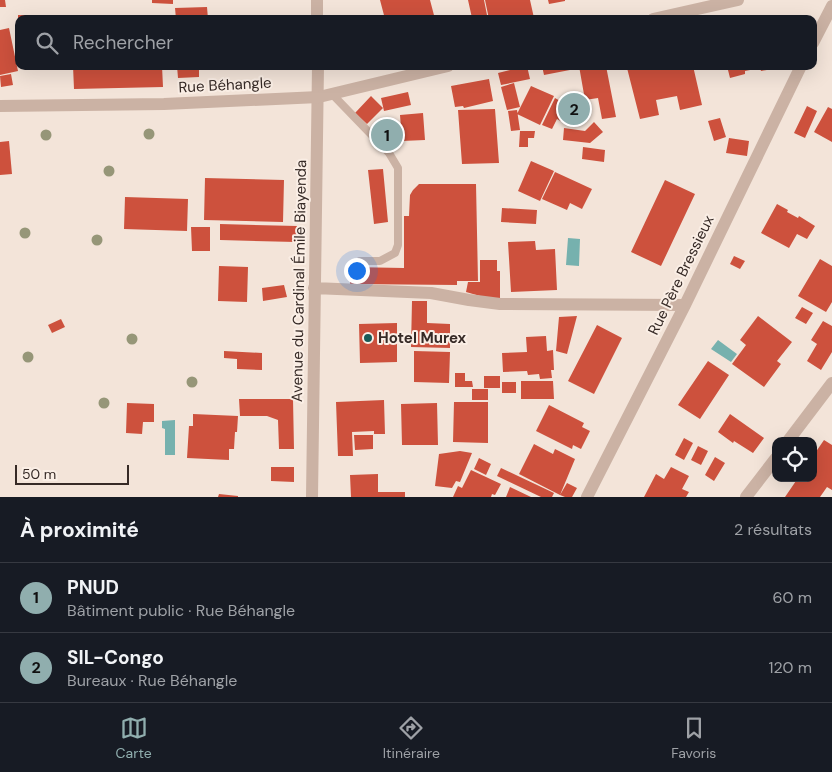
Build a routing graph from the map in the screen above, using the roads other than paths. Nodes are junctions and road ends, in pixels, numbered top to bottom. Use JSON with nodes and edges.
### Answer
{"nodes":[{"id":1,"x":317,"y":0,"type":"edge"},
{"id":2,"x":738,"y":0,"type":"edge"},
{"id":3,"x":832,"y":6,"type":"edge"},
{"id":4,"x":317,"y":15,"type":"edge"},
{"id":5,"x":671,"y":15,"type":"edge"},
{"id":6,"x":817,"y":35,"type":"edge"},
{"id":7,"x":318,"y":70,"type":"edge"},
{"id":8,"x":431,"y":70,"type":"edge"},
{"id":9,"x":799,"y":70,"type":"edge"},
{"id":10,"x":332,"y":94,"type":"junction"},
{"id":11,"x":319,"y":97,"type":"junction"},
{"id":12,"x":0,"y":106,"type":"edge"},
{"id":13,"x":360,"y":261,"type":"dead end"},
{"id":14,"x":314,"y":288,"type":"junction"},
{"id":15,"x":685,"y":305,"type":"junction"},
{"id":16,"x":832,"y":383,"type":"edge"},
{"id":17,"x":791,"y":437,"type":"edge"},
{"id":18,"x":772,"y":463,"type":"edge"},
{"id":19,"x":312,"y":497,"type":"edge"},
{"id":20,"x":587,"y":497,"type":"edge"},
{"id":21,"x":746,"y":497,"type":"edge"}],
"edges":[{"from":1,"to":4,"type":"street"},
{"from":2,"to":5,"type":"street"},
{"from":3,"to":6,"type":"street"},
{"from":7,"to":11,"type":"street","name":"Avenue du Cardinal Émile Biayenda"},
{"from":8,"to":10,"type":"street","name":"Rue Béhangle"},
{"from":9,"to":15,"type":"street","name":"Rue Père Bressieux"},
{"from":10,"to":11,"type":"street","name":"Rue Béhangle"},
{"from":10,"to":13,"type":"lane"},
{"from":11,"to":12,"type":"street","name":"Rue Béhangle"},
{"from":11,"to":14,"type":"street","name":"Avenue du Cardinal Émile Biayenda"},
{"from":14,"to":15,"type":"street"},
{"from":14,"to":19,"type":"street","name":"Avenue du Cardinal Émile Biayenda"},
{"from":15,"to":20,"type":"street","name":"Rue Père Bressieux"},
{"from":16,"to":17,"type":"street"},
{"from":18,"to":21,"type":"street"}]}
